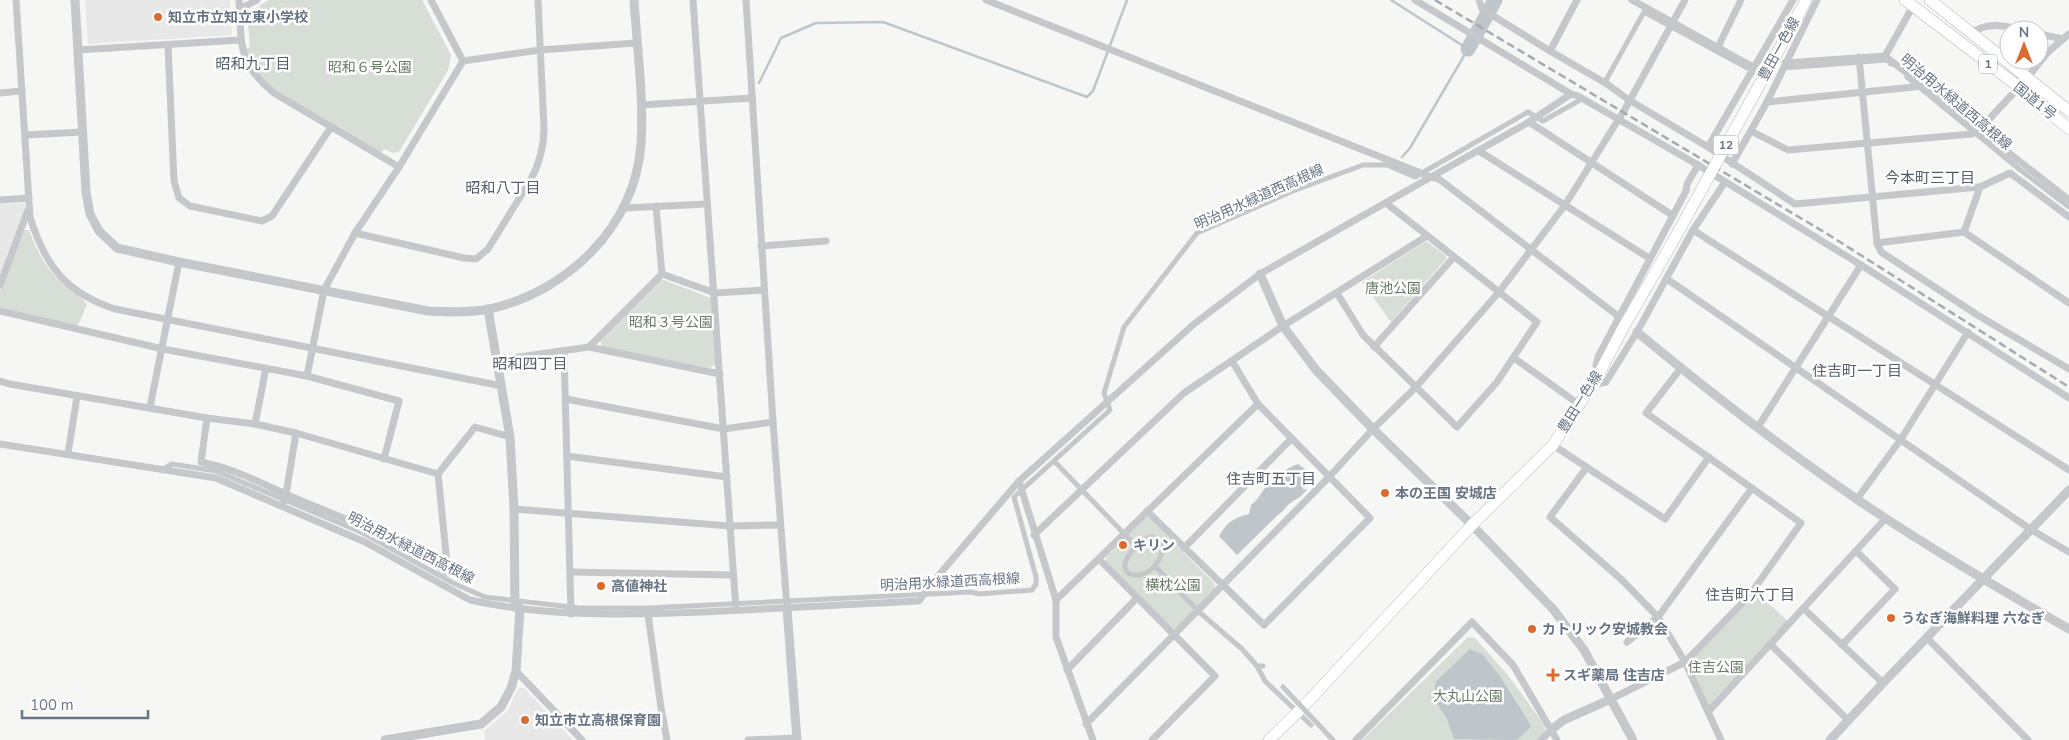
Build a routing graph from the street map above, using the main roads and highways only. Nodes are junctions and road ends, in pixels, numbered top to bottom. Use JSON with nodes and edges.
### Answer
{"nodes":[{"id":1,"x":1806,"y":0,"type":"edge"},
{"id":2,"x":1930,"y":0,"type":"edge"},
{"id":3,"x":1909,"y":3,"type":"edge"},
{"id":4,"x":2069,"y":111,"type":"edge"},
{"id":5,"x":2069,"y":129,"type":"edge"},
{"id":6,"x":1269,"y":740,"type":"edge"}],
"edges":[{"from":1,"to":6,"type":"main road","name":"豊田一色線","number":"12","bridge":true},
{"from":2,"to":4,"type":"main road","name":"国道1号","number":"1"},
{"from":3,"to":5,"type":"main road","name":"国道1号","number":"1"}]}
